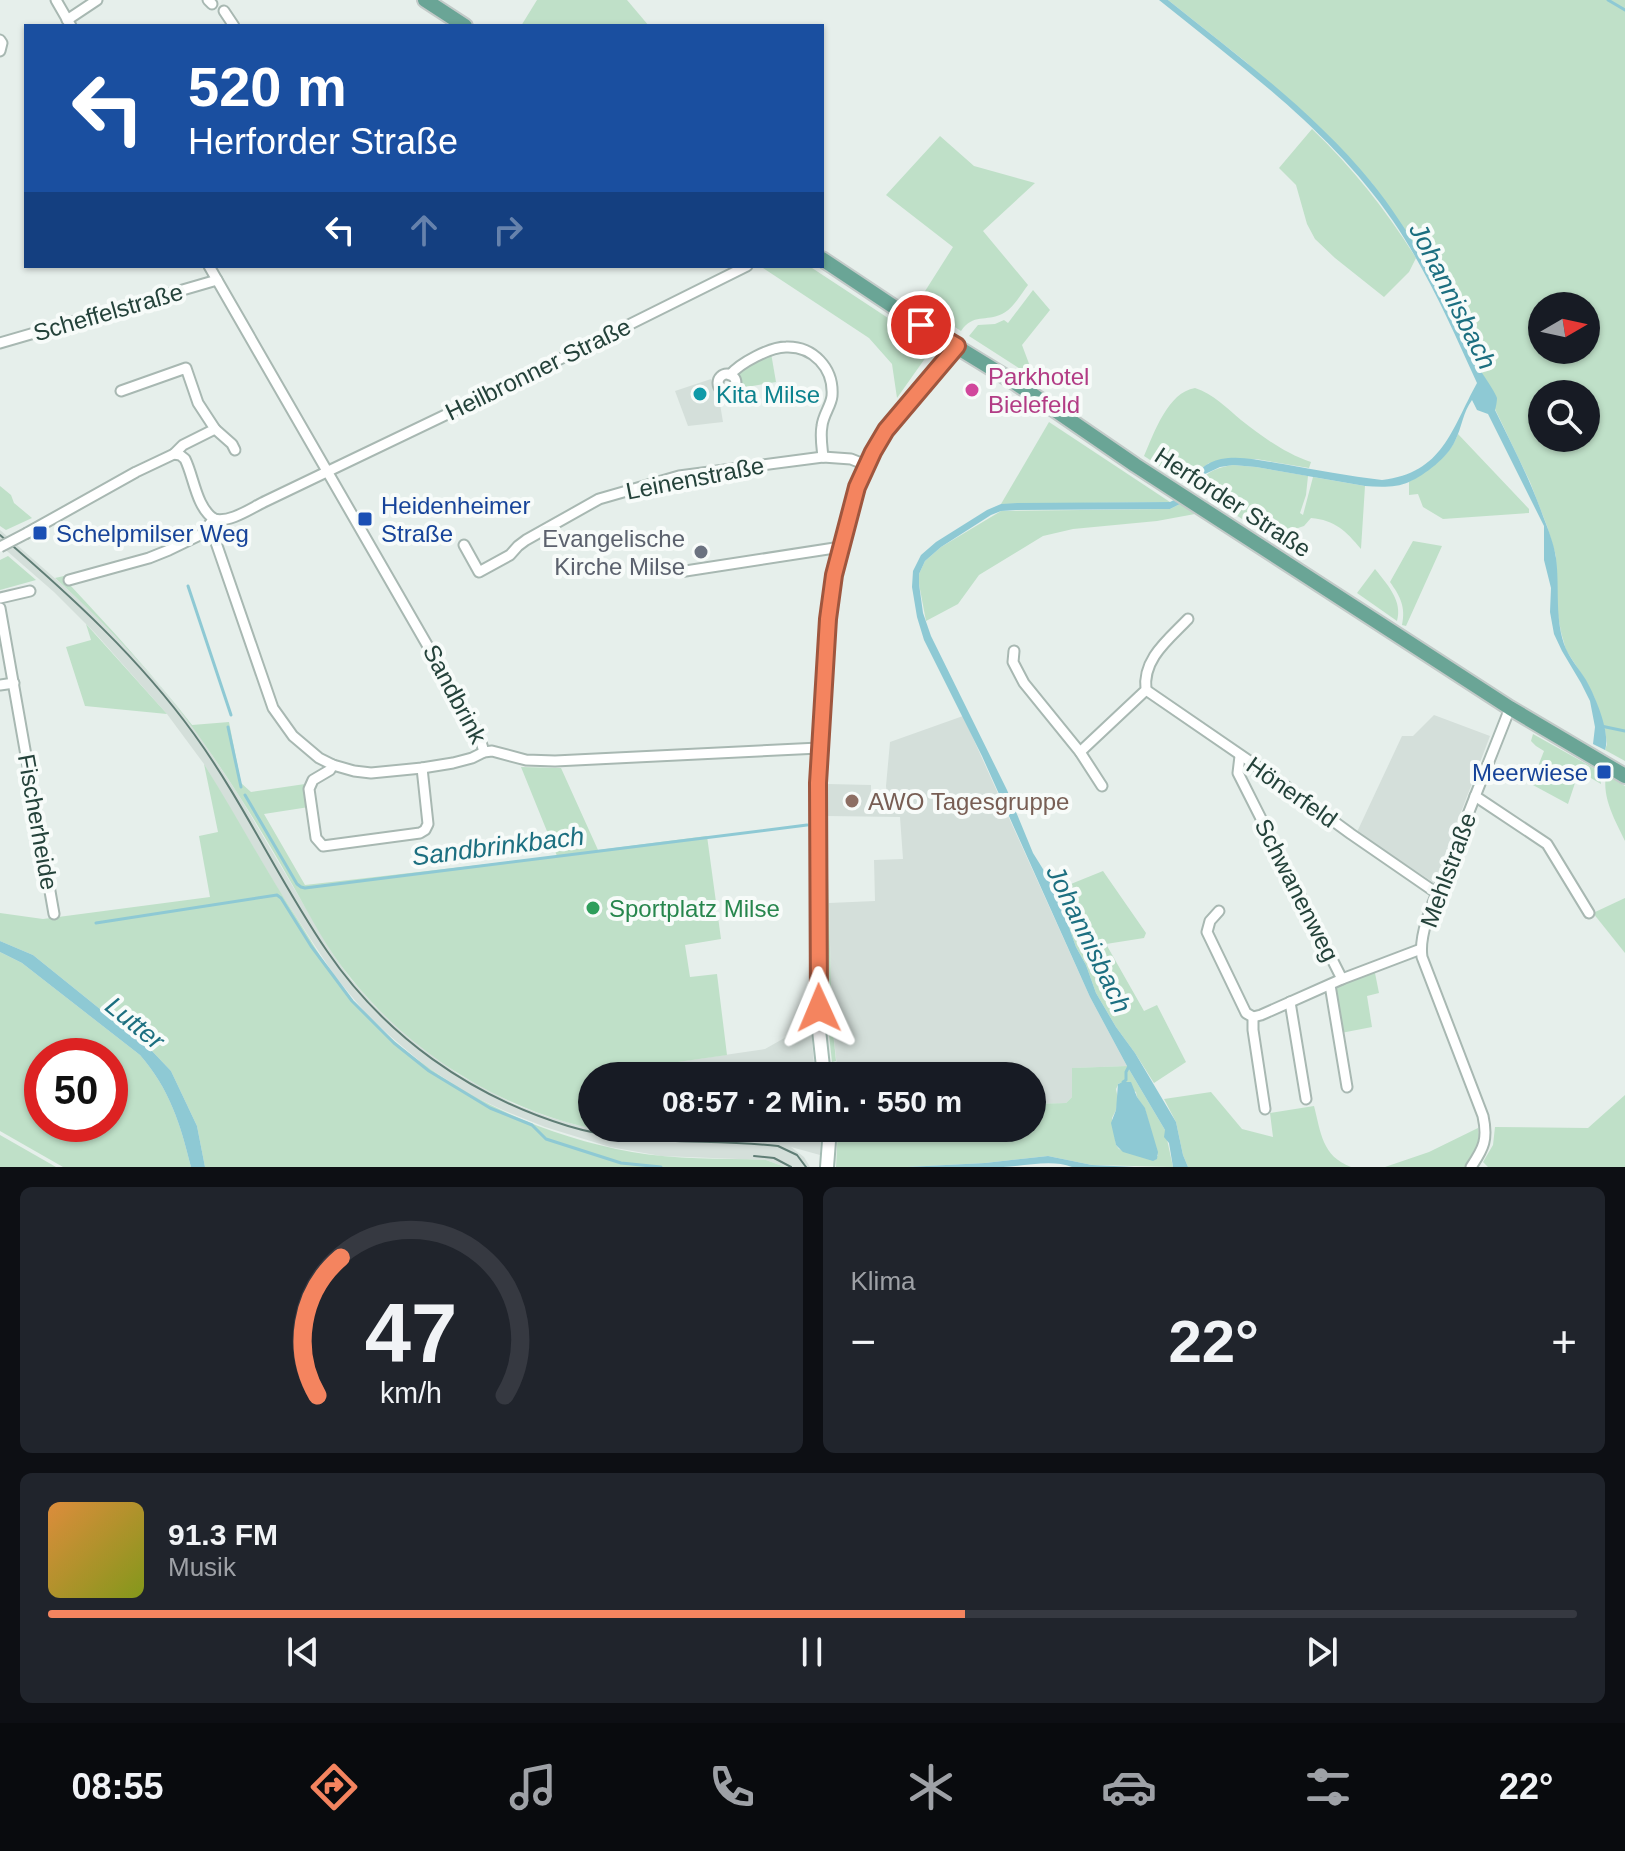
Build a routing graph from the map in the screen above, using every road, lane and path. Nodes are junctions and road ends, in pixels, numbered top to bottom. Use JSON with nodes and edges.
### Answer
{"nodes":[{"id":1,"x":56,"y":0,"type":"edge"},
{"id":2,"x":97,"y":0,"type":"edge"},
{"id":3,"x":425,"y":0,"type":"edge"},
{"id":4,"x":224,"y":11,"type":"dead end"},
{"id":5,"x":69,"y":23,"type":"edge"},
{"id":6,"x":233,"y":24,"type":"edge"},
{"id":7,"x":461,"y":24,"type":"edge"},
{"id":8,"x":0,"y":40,"type":"edge"},
{"id":9,"x":0,"y":51,"type":"edge"},
{"id":10,"x":824,"y":260,"type":"edge"},
{"id":11,"x":210,"y":268,"type":"edge"},
{"id":12,"x":743,"y":268,"type":"edge"},
{"id":13,"x":217,"y":280,"type":"junction"},
{"id":14,"x":0,"y":343,"type":"edge"},
{"id":15,"x":957,"y":346,"type":"junction"},
{"id":16,"x":730,"y":375,"type":"dead end"},
{"id":17,"x":121,"y":391,"type":"dead end"},
{"id":18,"x":215,"y":429,"type":"junction"},
{"id":19,"x":235,"y":450,"type":"dead end"},
{"id":20,"x":174,"y":454,"type":"junction"},
{"id":21,"x":823,"y":457,"type":"junction"},
{"id":22,"x":866,"y":465,"type":"junction"},
{"id":23,"x":328,"y":471,"type":"junction"},
{"id":24,"x":214,"y":519,"type":"junction"},
{"id":25,"x":464,"y":545,"type":"dead end"},
{"id":26,"x":0,"y":547,"type":"edge"},
{"id":27,"x":841,"y":547,"type":"junction"},
{"id":28,"x":679,"y":572,"type":"dead end"},
{"id":29,"x":69,"y":580,"type":"dead end"},
{"id":30,"x":30,"y":591,"type":"dead end"},
{"id":31,"x":0,"y":598,"type":"edge"},
{"id":32,"x":0,"y":608,"type":"edge"},
{"id":33,"x":1188,"y":619,"type":"dead end"},
{"id":34,"x":1014,"y":651,"type":"dead end"},
{"id":35,"x":14,"y":683,"type":"junction"},
{"id":36,"x":0,"y":685,"type":"edge"},
{"id":37,"x":1146,"y":690,"type":"junction"},
{"id":38,"x":1510,"y":708,"type":"junction"},
{"id":39,"x":819,"y":748,"type":"junction"},
{"id":40,"x":484,"y":752,"type":"junction"},
{"id":41,"x":1080,"y":752,"type":"junction"},
{"id":42,"x":1240,"y":756,"type":"junction"},
{"id":43,"x":333,"y":765,"type":"junction"},
{"id":44,"x":422,"y":768,"type":"junction"},
{"id":45,"x":1620,"y":773,"type":"edge"},
{"id":46,"x":1102,"y":786,"type":"dead end"},
{"id":47,"x":1475,"y":796,"type":"junction"},
{"id":48,"x":1438,"y":894,"type":"junction"},
{"id":49,"x":1219,"y":911,"type":"dead end"},
{"id":50,"x":1589,"y":913,"type":"dead end"},
{"id":51,"x":54,"y":914,"type":"dead end"},
{"id":52,"x":1421,"y":949,"type":"junction"},
{"id":53,"x":1342,"y":979,"type":"junction"},
{"id":54,"x":1330,"y":985,"type":"junction"},
{"id":55,"x":1290,"y":1002,"type":"junction"},
{"id":56,"x":1253,"y":1017,"type":"junction"},
{"id":57,"x":822,"y":1062,"type":"edge"},
{"id":58,"x":1347,"y":1087,"type":"dead end"},
{"id":59,"x":1306,"y":1099,"type":"dead end"},
{"id":60,"x":1265,"y":1109,"type":"dead end"},
{"id":61,"x":829,"y":1142,"type":"edge"},
{"id":62,"x":827,"y":1166,"type":"edge"},
{"id":63,"x":1471,"y":1167,"type":"edge"}],
"edges":[{"from":1,"to":5,"type":"street"},
{"from":2,"to":5,"type":"street"},
{"from":3,"to":7,"type":"main road"},
{"from":4,"to":6,"type":"street"},
{"from":8,"to":9,"type":"street"},
{"from":10,"to":15,"type":"main road","name":"Herforder Straße"},
{"from":11,"to":13,"type":"street","name":"Sandbrink"},
{"from":12,"to":23,"type":"street","name":"Heilbronner Straße"},
{"from":13,"to":14,"type":"street","name":"Scheffelstraße"},
{"from":13,"to":23,"type":"street","name":"Sandbrink"},
{"from":15,"to":22,"type":"main road"},
{"from":15,"to":38,"type":"main road","name":"Herforder Straße"},
{"from":16,"to":21,"type":"street"},
{"from":17,"to":18,"type":"street"},
{"from":18,"to":19,"type":"street"},
{"from":18,"to":20,"type":"street"},
{"from":20,"to":24,"type":"street"},
{"from":20,"to":26,"type":"street","bridge":true},
{"from":21,"to":22,"type":"street","name":"Leinenstraße"},
{"from":21,"to":25,"type":"street","name":"Leinenstraße"},
{"from":22,"to":27,"type":"main road"},
{"from":23,"to":24,"type":"street"},
{"from":23,"to":40,"type":"street","name":"Sandbrink"},
{"from":24,"to":29,"type":"street"},
{"from":24,"to":43,"type":"street"},
{"from":27,"to":28,"type":"street"},
{"from":27,"to":39,"type":"main road"},
{"from":30,"to":31,"type":"street"},
{"from":32,"to":35,"type":"street","name":"Fischerheide"},
{"from":33,"to":37,"type":"street"},
{"from":34,"to":41,"type":"street"},
{"from":35,"to":36,"type":"street"},
{"from":35,"to":51,"type":"street","name":"Fischerheide"},
{"from":37,"to":41,"type":"street"},
{"from":37,"to":42,"type":"street","name":"Hönerfeld"},
{"from":38,"to":45,"type":"main road","name":"Herforder Straße"},
{"from":38,"to":47,"type":"street","name":"Mehlstraße"},
{"from":39,"to":40,"type":"street","name":"Sandbrink"},
{"from":39,"to":57,"type":"main road"},
{"from":40,"to":44,"type":"street"},
{"from":41,"to":46,"type":"street"},
{"from":42,"to":48,"type":"street","name":"Hönerfeld"},
{"from":42,"to":53,"type":"street","name":"Schwanenweg"},
{"from":43,"to":44,"type":"street"},
{"from":43,"to":44,"type":"street"},
{"from":47,"to":48,"type":"street","name":"Mehlstraße"},
{"from":47,"to":50,"type":"street"},
{"from":48,"to":52,"type":"street","name":"Mehlstraße"},
{"from":49,"to":56,"type":"street"},
{"from":52,"to":53,"type":"street"},
{"from":52,"to":63,"type":"street","name":"Mehlstraße"},
{"from":53,"to":54,"type":"street"},
{"from":54,"to":55,"type":"street"},
{"from":54,"to":58,"type":"street"},
{"from":55,"to":56,"type":"street"},
{"from":55,"to":59,"type":"street"},
{"from":56,"to":60,"type":"street"},
{"from":61,"to":62,"type":"main road"}]}
